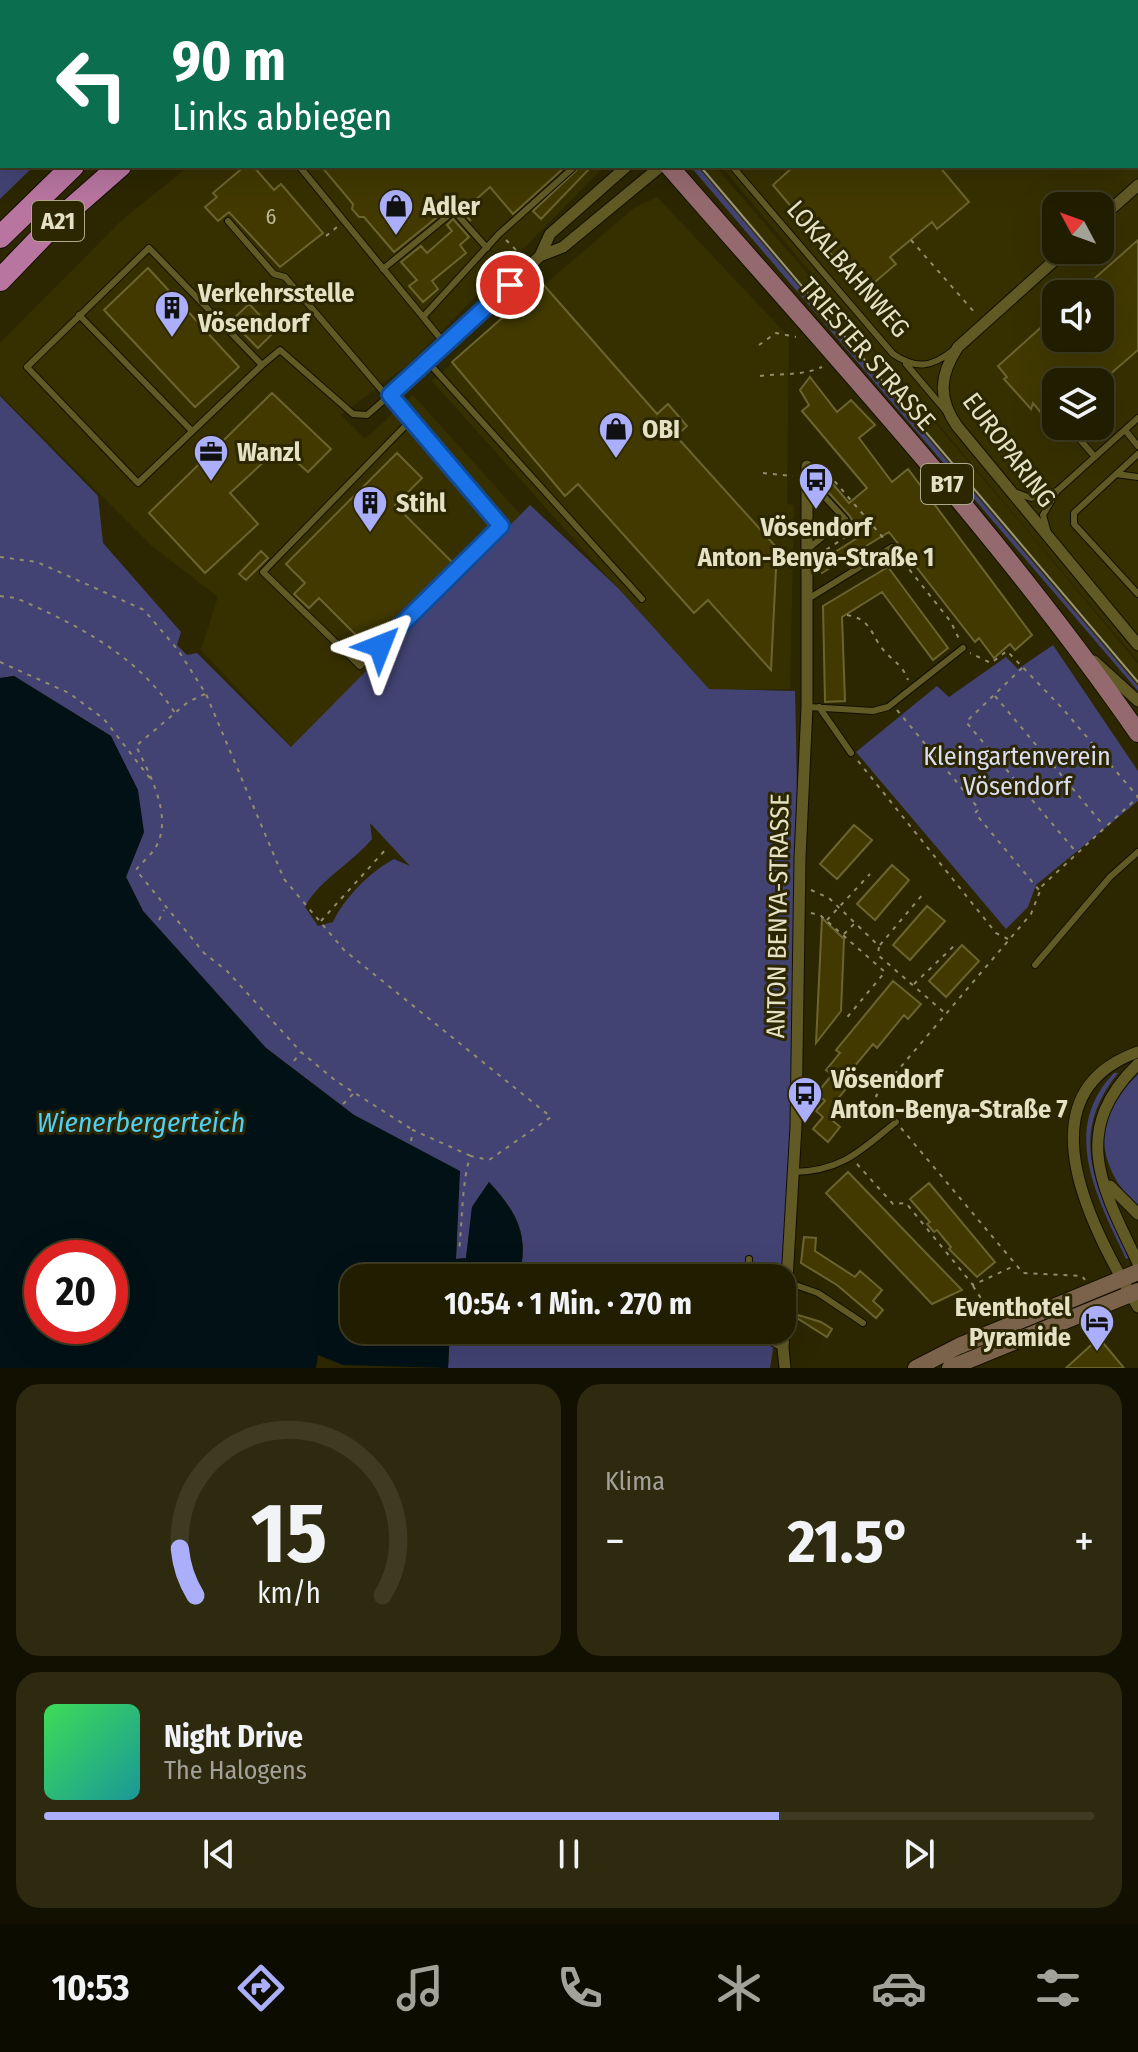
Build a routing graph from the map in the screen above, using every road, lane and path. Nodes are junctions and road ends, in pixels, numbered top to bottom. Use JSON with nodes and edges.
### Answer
{"nodes":[{"id":1,"x":71,"y":168,"type":"edge"},
{"id":2,"x":118,"y":168,"type":"edge"},
{"id":3,"x":301,"y":168,"type":"edge"},
{"id":4,"x":573,"y":168,"type":"edge"},
{"id":5,"x":659,"y":168,"type":"edge"},
{"id":6,"x":671,"y":168,"type":"edge"},
{"id":7,"x":734,"y":168,"type":"edge"},
{"id":8,"x":615,"y":172,"type":"edge"},
{"id":9,"x":1138,"y":185,"type":"edge"},
{"id":10,"x":1114,"y":206,"type":"edge"},
{"id":11,"x":228,"y":221,"type":"dead end"},
{"id":12,"x":332,"y":231,"type":"dead end"},
{"id":13,"x":326,"y":236,"type":"dead end"},
{"id":14,"x":0,"y":237,"type":"edge"},
{"id":15,"x":911,"y":240,"type":"dead end"},
{"id":16,"x":507,"y":241,"type":"dead end"},
{"id":17,"x":487,"y":248,"type":"junction"},
{"id":18,"x":536,"y":260,"type":"junction"},
{"id":19,"x":1050,"y":264,"type":"edge"},
{"id":20,"x":383,"y":269,"type":"junction"},
{"id":21,"x":0,"y":280,"type":"edge"},
{"id":22,"x":79,"y":315,"type":"junction"},
{"id":23,"x":423,"y":317,"type":"junction"},
{"id":24,"x":984,"y":323,"type":"junction"},
{"id":25,"x":796,"y":337,"type":"dead end"},
{"id":26,"x":445,"y":344,"type":"junction"},
{"id":27,"x":759,"y":345,"type":"dead end"},
{"id":28,"x":958,"y":347,"type":"junction"},
{"id":29,"x":427,"y":361,"type":"junction"},
{"id":30,"x":903,"y":361,"type":"junction"},
{"id":31,"x":262,"y":365,"type":"junction"},
{"id":32,"x":822,"y":367,"type":"dead end"},
{"id":33,"x":760,"y":376,"type":"dead end"},
{"id":34,"x":390,"y":395,"type":"junction"},
{"id":35,"x":946,"y":411,"type":"junction"},
{"id":36,"x":1138,"y":418,"type":"edge"},
{"id":37,"x":409,"y":422,"type":"junction"},
{"id":38,"x":1125,"y":430,"type":"junction"},
{"id":39,"x":192,"y":431,"type":"junction"},
{"id":40,"x":1080,"y":440,"type":"edge"},
{"id":41,"x":1138,"y":446,"type":"edge"},
{"id":42,"x":1138,"y":454,"type":"edge"},
{"id":43,"x":1095,"y":457,"type":"junction"},
{"id":44,"x":807,"y":471,"type":"junction"},
{"id":45,"x":763,"y":473,"type":"dead end"},
{"id":46,"x":1116,"y":474,"type":"junction"},
{"id":47,"x":1138,"y":477,"type":"edge"},
{"id":48,"x":1057,"y":491,"type":"junction"},
{"id":49,"x":1014,"y":492,"type":"junction"},
{"id":50,"x":870,"y":521,"type":"dead end"},
{"id":51,"x":1051,"y":540,"type":"junction"},
{"id":52,"x":892,"y":547,"type":"dead end"},
{"id":53,"x":0,"y":557,"type":"edge"},
{"id":54,"x":807,"y":557,"type":"junction"},
{"id":55,"x":1138,"y":594,"type":"edge"},
{"id":56,"x":0,"y":596,"type":"edge"},
{"id":57,"x":642,"y":599,"type":"dead end"},
{"id":58,"x":808,"y":599,"type":"junction"},
{"id":59,"x":847,"y":615,"type":"dead end"},
{"id":60,"x":1138,"y":645,"type":"edge"},
{"id":61,"x":1079,"y":647,"type":"junction"},
{"id":62,"x":963,"y":648,"type":"joint"},
{"id":63,"x":0,"y":662,"type":"edge"},
{"id":64,"x":1023,"y":668,"type":"junction"},
{"id":65,"x":911,"y":691,"type":"junction"},
{"id":66,"x":206,"y":694,"type":"junction"},
{"id":67,"x":995,"y":695,"type":"junction"},
{"id":68,"x":1138,"y":701,"type":"edge"},
{"id":69,"x":892,"y":705,"type":"junction"},
{"id":70,"x":813,"y":707,"type":"junction"},
{"id":71,"x":176,"y":714,"type":"junction"},
{"id":72,"x":1138,"y":733,"type":"edge"},
{"id":73,"x":136,"y":746,"type":"junction"},
{"id":74,"x":129,"y":752,"type":"junction"},
{"id":75,"x":851,"y":753,"type":"joint"},
{"id":76,"x":153,"y":782,"type":"junction"},
{"id":77,"x":1105,"y":827,"type":"junction"},
{"id":78,"x":387,"y":848,"type":"dead end"},
{"id":79,"x":1138,"y":852,"type":"edge"},
{"id":80,"x":1077,"y":853,"type":"junction"},
{"id":81,"x":870,"y":874,"type":"dead end"},
{"id":82,"x":799,"y":888,"type":"junction"},
{"id":83,"x":1040,"y":890,"type":"junction"},
{"id":84,"x":923,"y":894,"type":"dead end"},
{"id":85,"x":839,"y":908,"type":"junction"},
{"id":86,"x":165,"y":909,"type":"junction"},
{"id":87,"x":799,"y":909,"type":"junction"},
{"id":88,"x":159,"y":920,"type":"dead end"},
{"id":89,"x":826,"y":921,"type":"junction"},
{"id":90,"x":319,"y":923,"type":"junction"},
{"id":91,"x":855,"y":923,"type":"junction"},
{"id":92,"x":843,"y":935,"type":"junction"},
{"id":93,"x":1009,"y":940,"type":"junction"},
{"id":94,"x":956,"y":944,"type":"dead end"},
{"id":95,"x":879,"y":946,"type":"junction"},
{"id":96,"x":204,"y":953,"type":"junction"},
{"id":97,"x":200,"y":957,"type":"dead end"},
{"id":98,"x":1035,"y":965,"type":"dead end"},
{"id":99,"x":913,"y":985,"type":"junction"},
{"id":100,"x":946,"y":1014,"type":"junction"},
{"id":101,"x":844,"y":1021,"type":"dead end"},
{"id":102,"x":301,"y":1052,"type":"junction"},
{"id":103,"x":1138,"y":1052,"type":"edge"},
{"id":104,"x":294,"y":1061,"type":"dead end"},
{"id":105,"x":1138,"y":1064,"type":"edge"},
{"id":106,"x":355,"y":1092,"type":"junction"},
{"id":107,"x":343,"y":1104,"type":"dead end"},
{"id":108,"x":896,"y":1122,"type":"junction"},
{"id":109,"x":413,"y":1130,"type":"junction"},
{"id":110,"x":411,"y":1141,"type":"dead end"},
{"id":111,"x":471,"y":1156,"type":"junction"},
{"id":112,"x":851,"y":1159,"type":"junction"},
{"id":113,"x":794,"y":1172,"type":"junction"},
{"id":114,"x":1101,"y":1174,"type":"junction"},
{"id":115,"x":1138,"y":1214,"type":"edge"},
{"id":116,"x":459,"y":1251,"type":"dead end"},
{"id":117,"x":749,"y":1259,"type":"dead end"},
{"id":118,"x":1138,"y":1263,"type":"edge"},
{"id":119,"x":749,"y":1264,"type":"edge"},
{"id":120,"x":788,"y":1264,"type":"edge"},
{"id":121,"x":1015,"y":1266,"type":"junction"},
{"id":122,"x":1130,"y":1274,"type":"edge"},
{"id":123,"x":796,"y":1285,"type":"edge"},
{"id":124,"x":973,"y":1285,"type":"junction"},
{"id":125,"x":1094,"y":1288,"type":"junction"},
{"id":126,"x":1135,"y":1297,"type":"edge"},
{"id":127,"x":984,"y":1303,"type":"dead end"},
{"id":128,"x":863,"y":1323,"type":"dead end"},
{"id":129,"x":775,"y":1344,"type":"edge"},
{"id":130,"x":783,"y":1344,"type":"edge"},
{"id":131,"x":783,"y":1348,"type":"junction"},
{"id":132,"x":785,"y":1368,"type":"edge"},
{"id":133,"x":916,"y":1368,"type":"edge"},
{"id":134,"x":950,"y":1368,"type":"edge"}],
"edges":[{"from":1,"to":14,"type":"highway","number":"A21"},
{"from":2,"to":21,"type":"highway","number":"A21"},
{"from":3,"to":20,"type":"lane"},
{"from":4,"to":17,"type":"lane"},
{"from":5,"to":18,"type":"street"},
{"from":6,"to":61,"type":"main road","name":"TRIESTER STRASSE","number":"B17"},
{"from":7,"to":30,"type":"lane","name":"LOKALBAHNWEG"},
{"from":8,"to":18,"type":"street"},
{"from":9,"to":10,"type":"street"},
{"from":11,"to":34,"type":"lane"},
{"from":12,"to":13,"type":"path"},
{"from":15,"to":24,"type":"path"},
{"from":16,"to":18,"type":"path"},
{"from":17,"to":20,"type":"lane"},
{"from":17,"to":23,"type":"lane"},
{"from":18,"to":26,"type":"street"},
{"from":19,"to":24,"type":"street","name":"EUROPARING"},
{"from":20,"to":23,"type":"lane"},
{"from":22,"to":31,"type":"lane"},
{"from":22,"to":39,"type":"lane"},
{"from":22,"to":39,"type":"lane"},
{"from":23,"to":26,"type":"lane"},
{"from":24,"to":28,"type":"street","name":"EUROPARING"},
{"from":25,"to":27,"type":"path"},
{"from":26,"to":29,"type":"street"},
{"from":28,"to":30,"type":"lane"},
{"from":28,"to":35,"type":"street","name":"EUROPARING"},
{"from":29,"to":34,"type":"street"},
{"from":29,"to":57,"type":"lane"},
{"from":30,"to":35,"type":"lane","name":"LOKALBAHNWEG"},
{"from":31,"to":34,"type":"lane"},
{"from":31,"to":39,"type":"lane"},
{"from":32,"to":33,"type":"path"},
{"from":34,"to":37,"type":"lane"},
{"from":35,"to":49,"type":"street","name":"EUROPARING"},
{"from":36,"to":38,"type":"lane"},
{"from":37,"to":37,"type":"lane"},
{"from":38,"to":41,"type":"lane"},
{"from":38,"to":43,"type":"lane"},
{"from":40,"to":43,"type":"lane"},
{"from":42,"to":46,"type":"lane"},
{"from":43,"to":48,"type":"lane"},
{"from":44,"to":45,"type":"path"},
{"from":44,"to":54,"type":"street","name":"ANTON BENYA-STRASSE"},
{"from":44,"to":54,"type":"lane"},
{"from":46,"to":47,"type":"lane"},
{"from":46,"to":55,"type":"lane"},
{"from":48,"to":49,"type":"lane"},
{"from":48,"to":51,"type":"lane"},
{"from":49,"to":51,"type":"street","name":"EUROPARING"},
{"from":50,"to":54,"type":"path"},
{"from":51,"to":60,"type":"street","name":"EUROPARING"},
{"from":52,"to":58,"type":"lane"},
{"from":53,"to":66,"type":"path"},
{"from":54,"to":58,"type":"street","name":"ANTON BENYA-STRASSE"},
{"from":56,"to":71,"type":"path"},
{"from":58,"to":70,"type":"street","name":"ANTON BENYA-STRASSE"},
{"from":59,"to":65,"type":"path"},
{"from":61,"to":68,"type":"street"},
{"from":61,"to":72,"type":"main road","name":"TRIESTER STRASSE","number":"B17"},
{"from":62,"to":64,"type":"path"},
{"from":62,"to":65,"type":"lane"},
{"from":63,"to":74,"type":"path"},
{"from":64,"to":67,"type":"path"},
{"from":64,"to":77,"type":"path"},
{"from":65,"to":69,"type":"lane"},
{"from":66,"to":71,"type":"path"},
{"from":66,"to":90,"type":"path"},
{"from":67,"to":77,"type":"path"},
{"from":67,"to":80,"type":"path"},
{"from":69,"to":70,"type":"lane"},
{"from":69,"to":83,"type":"path"},
{"from":70,"to":75,"type":"lane"},
{"from":70,"to":82,"type":"street","name":"ANTON BENYA-STRASSE"},
{"from":71,"to":73,"type":"path"},
{"from":73,"to":74,"type":"path"},
{"from":73,"to":76,"type":"path"},
{"from":74,"to":76,"type":"path"},
{"from":75,"to":93,"type":"path"},
{"from":76,"to":86,"type":"path"},
{"from":77,"to":80,"type":"path"},
{"from":78,"to":90,"type":"path"},
{"from":79,"to":98,"type":"lane"},
{"from":80,"to":83,"type":"path"},
{"from":81,"to":85,"type":"path"},
{"from":82,"to":85,"type":"path"},
{"from":82,"to":87,"type":"street","name":"ANTON BENYA-STRASSE"},
{"from":83,"to":93,"type":"path"},
{"from":84,"to":95,"type":"path"},
{"from":85,"to":89,"type":"path"},
{"from":85,"to":91,"type":"path"},
{"from":86,"to":88,"type":"path"},
{"from":86,"to":96,"type":"path"},
{"from":87,"to":89,"type":"path"},
{"from":87,"to":113,"type":"street","name":"ANTON BENYA-STRASSE"},
{"from":89,"to":92,"type":"path"},
{"from":90,"to":111,"type":"path"},
{"from":91,"to":92,"type":"path"},
{"from":91,"to":95,"type":"path"},
{"from":92,"to":101,"type":"path"},
{"from":93,"to":100,"type":"path"},
{"from":94,"to":99,"type":"path"},
{"from":95,"to":99,"type":"path"},
{"from":96,"to":97,"type":"path"},
{"from":96,"to":102,"type":"path"},
{"from":99,"to":100,"type":"path"},
{"from":100,"to":108,"type":"path"},
{"from":102,"to":104,"type":"path"},
{"from":102,"to":106,"type":"path"},
{"from":103,"to":122,"type":"street"},
{"from":105,"to":114,"type":"street"},
{"from":106,"to":107,"type":"path"},
{"from":106,"to":109,"type":"path"},
{"from":108,"to":112,"type":"lane"},
{"from":108,"to":121,"type":"path"},
{"from":109,"to":110,"type":"path"},
{"from":109,"to":111,"type":"path"},
{"from":111,"to":116,"type":"path"},
{"from":112,"to":113,"type":"lane"},
{"from":112,"to":124,"type":"path"},
{"from":113,"to":120,"type":"street","name":"ANTON BENYA-STRASSE"},
{"from":114,"to":115,"type":"street"},
{"from":114,"to":118,"type":"street"},
{"from":117,"to":119,"type":"lane"},
{"from":121,"to":124,"type":"path"},
{"from":121,"to":125,"type":"path"},
{"from":122,"to":125,"type":"main road"},
{"from":122,"to":126,"type":"street"},
{"from":123,"to":128,"type":"lane"},
{"from":124,"to":127,"type":"path"},
{"from":125,"to":133,"type":"main road"},
{"from":126,"to":134,"type":"main road"},
{"from":129,"to":131,"type":"lane"},
{"from":130,"to":131,"type":"street","name":"ANTON BENYA-STRASSE"},
{"from":131,"to":132,"type":"street","name":"ANTON BENYA-STRASSE"}]}
